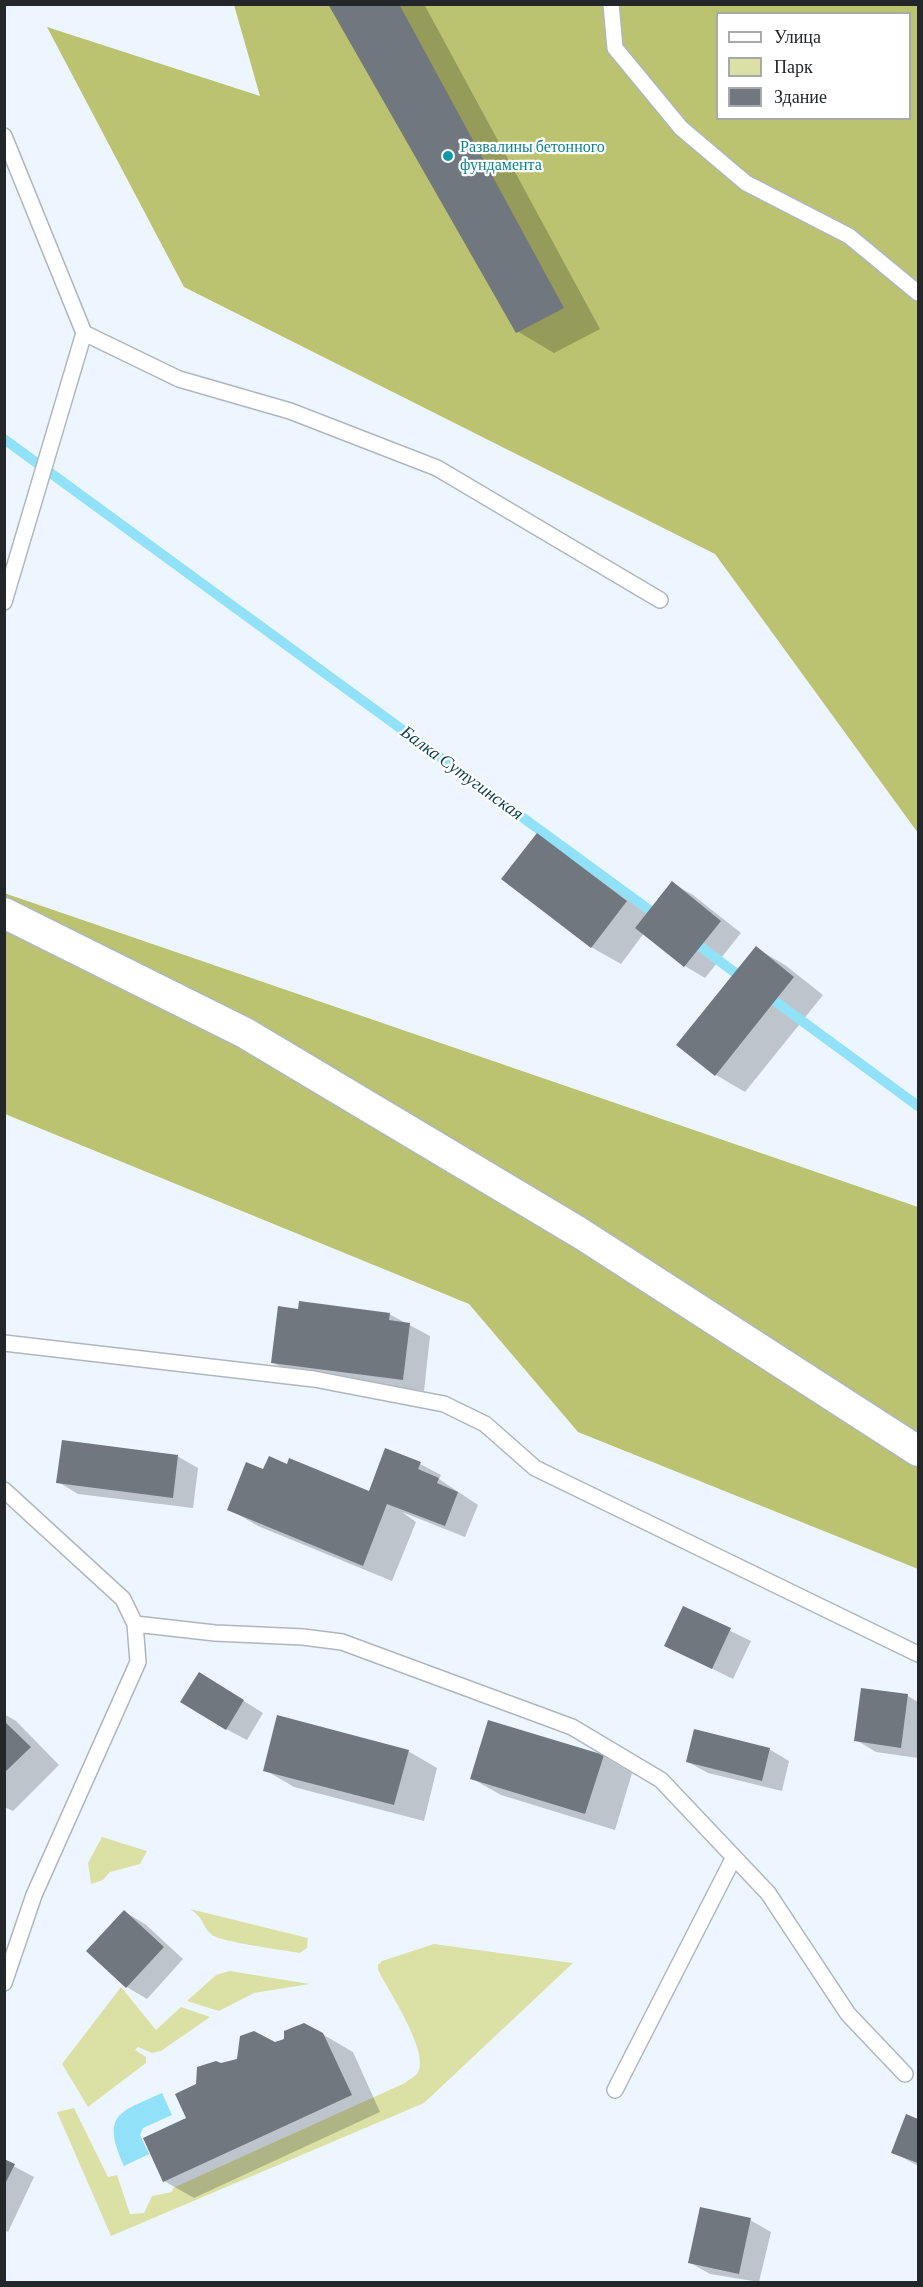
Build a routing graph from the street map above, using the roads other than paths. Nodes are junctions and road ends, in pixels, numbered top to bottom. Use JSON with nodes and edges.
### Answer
{"nodes":[{"id":1,"x":611,"y":4,"type":"edge"},
{"id":2,"x":4,"y":136,"type":"edge"},
{"id":3,"x":918,"y":293,"type":"edge"},
{"id":4,"x":84,"y":333,"type":"junction"},
{"id":5,"x":660,"y":600,"type":"dead end"},
{"id":6,"x":4,"y":602,"type":"edge"},
{"id":7,"x":4,"y":912,"type":"edge"},
{"id":8,"x":4,"y":1343,"type":"edge"},
{"id":9,"x":918,"y":1451,"type":"edge"},
{"id":10,"x":4,"y":1490,"type":"edge"},
{"id":11,"x":135,"y":1624,"type":"junction"},
{"id":12,"x":918,"y":1654,"type":"edge"},
{"id":13,"x":734,"y":1857,"type":"junction"},
{"id":14,"x":8,"y":1962,"type":"edge"},
{"id":15,"x":4,"y":1983,"type":"edge"},
{"id":16,"x":905,"y":2074,"type":"dead end"},
{"id":17,"x":615,"y":2090,"type":"dead end"}],
"edges":[{"from":1,"to":3,"type":"lane"},
{"from":2,"to":4,"type":"lane"},
{"from":4,"to":5,"type":"lane"},
{"from":4,"to":6,"type":"lane"},
{"from":7,"to":9,"type":"street"},
{"from":8,"to":12,"type":"lane"},
{"from":10,"to":11,"type":"lane"},
{"from":11,"to":13,"type":"lane"},
{"from":11,"to":14,"type":"lane"},
{"from":13,"to":16,"type":"lane"},
{"from":13,"to":17,"type":"lane"},
{"from":14,"to":15,"type":"lane"}]}
